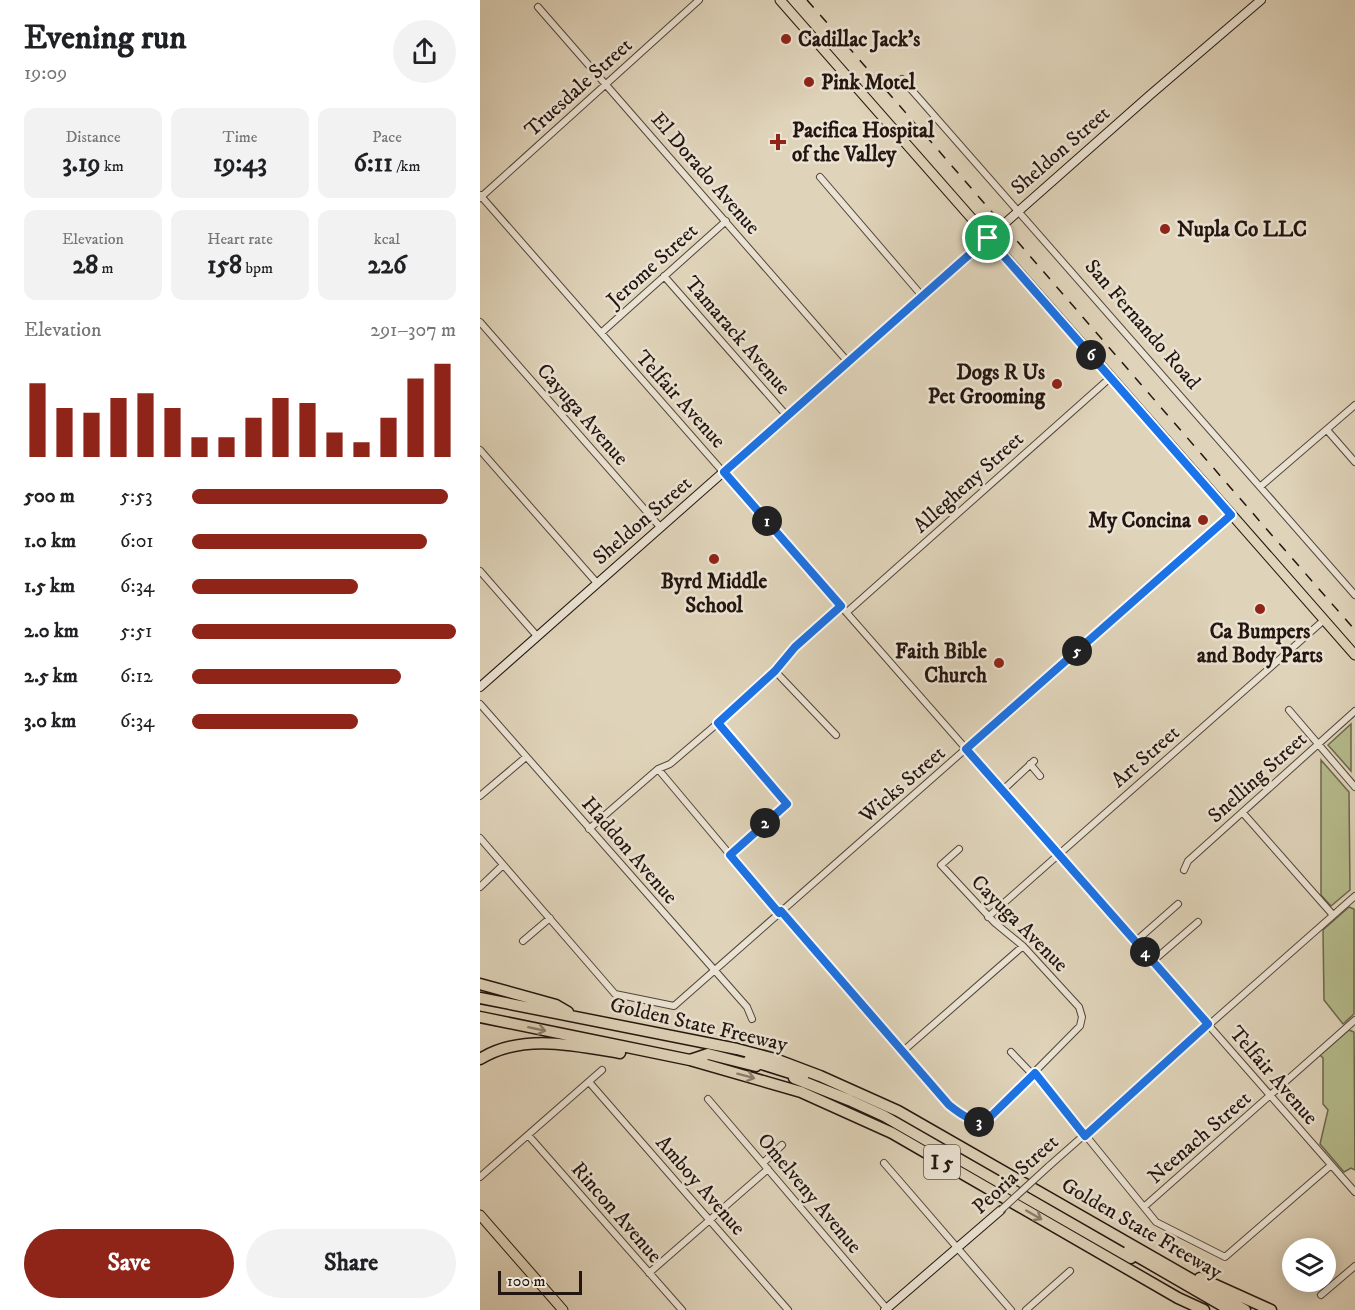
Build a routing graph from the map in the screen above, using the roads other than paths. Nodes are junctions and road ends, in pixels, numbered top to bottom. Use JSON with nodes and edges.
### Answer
{"nodes":[{"id":1,"x":699,"y":0,"type":"edge"},
{"id":2,"x":780,"y":0,"type":"edge"},
{"id":3,"x":1261,"y":0,"type":"edge"},
{"id":4,"x":538,"y":7,"type":"dead end"},
{"id":5,"x":902,"y":79,"type":"dead end"},
{"id":6,"x":606,"y":83,"type":"junction"},
{"id":7,"x":820,"y":177,"type":"dead end"},
{"id":8,"x":480,"y":197,"type":"edge"},
{"id":9,"x":1019,"y":211,"type":"junction"},
{"id":10,"x":726,"y":221,"type":"junction"},
{"id":11,"x":988,"y":238,"type":"junction"},
{"id":12,"x":664,"y":276,"type":"junction"},
{"id":13,"x":923,"y":297,"type":"junction"},
{"id":14,"x":480,"y":322,"type":"edge"},
{"id":15,"x":601,"y":333,"type":"junction"},
{"id":16,"x":848,"y":362,"type":"junction"},
{"id":17,"x":1111,"y":376,"type":"junction"},
{"id":18,"x":1355,"y":405,"type":"edge"},
{"id":19,"x":787,"y":416,"type":"junction"},
{"id":20,"x":1327,"y":430,"type":"junction"},
{"id":21,"x":480,"y":450,"type":"edge"},
{"id":22,"x":1355,"y":462,"type":"edge"},
{"id":23,"x":724,"y":472,"type":"junction"},
{"id":24,"x":1261,"y":486,"type":"junction"},
{"id":25,"x":1231,"y":515,"type":"junction"},
{"id":26,"x":661,"y":528,"type":"junction"},
{"id":27,"x":480,"y":571,"type":"edge"},
{"id":28,"x":597,"y":583,"type":"junction"},
{"id":29,"x":1355,"y":595,"type":"edge"},
{"id":30,"x":841,"y":606,"type":"junction"},
{"id":31,"x":847,"y":612,"type":"junction"},
{"id":32,"x":1324,"y":620,"type":"junction"},
{"id":33,"x":537,"y":636,"type":"junction"},
{"id":34,"x":1355,"y":656,"type":"edge"},
{"id":35,"x":775,"y":671,"type":"junction"},
{"id":36,"x":480,"y":687,"type":"edge"},
{"id":37,"x":480,"y":704,"type":"edge"},
{"id":38,"x":1289,"y":710,"type":"dead end"},
{"id":39,"x":1355,"y":711,"type":"edge"},
{"id":40,"x":718,"y":723,"type":"junction"},
{"id":41,"x":836,"y":735,"type":"dead end"},
{"id":42,"x":1318,"y":744,"type":"junction"},
{"id":43,"x":966,"y":749,"type":"junction"},
{"id":44,"x":526,"y":757,"type":"junction"},
{"id":45,"x":658,"y":769,"type":"junction"},
{"id":46,"x":1040,"y":776,"type":"dead end"},
{"id":47,"x":1355,"y":787,"type":"edge"},
{"id":48,"x":1003,"y":790,"type":"junction"},
{"id":49,"x":480,"y":796,"type":"edge"},
{"id":50,"x":1243,"y":813,"type":"junction"},
{"id":51,"x":589,"y":829,"type":"junction"},
{"id":52,"x":480,"y":838,"type":"edge"},
{"id":53,"x":959,"y":849,"type":"dead end"},
{"id":54,"x":1058,"y":853,"type":"junction"},
{"id":55,"x":730,"y":855,"type":"junction"},
{"id":56,"x":503,"y":865,"type":"junction"},
{"id":57,"x":1184,"y":870,"type":"dead end"},
{"id":58,"x":480,"y":886,"type":"edge"},
{"id":59,"x":1355,"y":896,"type":"edge"},
{"id":60,"x":1174,"y":904,"type":"dead end"},
{"id":61,"x":780,"y":912,"type":"junction"},
{"id":62,"x":1333,"y":915,"type":"junction"},
{"id":63,"x":988,"y":917,"type":"junction"},
{"id":64,"x":550,"y":918,"type":"junction"},
{"id":65,"x":1198,"y":922,"type":"dead end"},
{"id":66,"x":523,"y":941,"type":"dead end"},
{"id":67,"x":1136,"y":941,"type":"junction"},
{"id":68,"x":1023,"y":946,"type":"junction"},
{"id":69,"x":1153,"y":961,"type":"junction"},
{"id":70,"x":715,"y":971,"type":"junction"},
{"id":71,"x":480,"y":984,"type":"edge"},
{"id":72,"x":480,"y":998,"type":"edge"},
{"id":73,"x":575,"y":1016,"type":"junction"},
{"id":74,"x":480,"y":1017,"type":"edge"},
{"id":75,"x":752,"y":1019,"type":"dead end"},
{"id":76,"x":1355,"y":1020,"type":"edge"},
{"id":77,"x":1208,"y":1024,"type":"junction"},
{"id":78,"x":675,"y":1036,"type":"junction"},
{"id":79,"x":902,"y":1052,"type":"junction"},
{"id":80,"x":1011,"y":1052,"type":"dead end"},
{"id":81,"x":666,"y":1055,"type":"junction"},
{"id":82,"x":480,"y":1059,"type":"edge"},
{"id":83,"x":690,"y":1060,"type":"junction"},
{"id":84,"x":602,"y":1070,"type":"dead end"},
{"id":85,"x":1034,"y":1074,"type":"junction"},
{"id":86,"x":589,"y":1082,"type":"junction"},
{"id":87,"x":1270,"y":1096,"type":"junction"},
{"id":88,"x":708,"y":1099,"type":"dead end"},
{"id":89,"x":528,"y":1135,"type":"junction"},
{"id":90,"x":1085,"y":1136,"type":"junction"},
{"id":91,"x":782,"y":1145,"type":"dead end"},
{"id":92,"x":763,"y":1163,"type":"junction"},
{"id":93,"x":884,"y":1163,"type":"dead end"},
{"id":94,"x":1330,"y":1166,"type":"junction"},
{"id":95,"x":768,"y":1169,"type":"junction"},
{"id":96,"x":480,"y":1177,"type":"edge"},
{"id":97,"x":1355,"y":1192,"type":"edge"},
{"id":98,"x":1145,"y":1206,"type":"junction"},
{"id":99,"x":1001,"y":1210,"type":"joint"},
{"id":100,"x":480,"y":1215,"type":"edge"},
{"id":101,"x":710,"y":1219,"type":"junction"},
{"id":102,"x":958,"y":1248,"type":"junction"},
{"id":103,"x":1355,"y":1266,"type":"edge"},
{"id":104,"x":1070,"y":1271,"type":"dead end"},
{"id":105,"x":1180,"y":1272,"type":"junction"},
{"id":106,"x":649,"y":1273,"type":"junction"},
{"id":107,"x":1320,"y":1295,"type":"dead end"},
{"id":108,"x":1178,"y":1298,"type":"junction"},
{"id":109,"x":886,"y":1309,"type":"edge"},
{"id":110,"x":563,"y":1310,"type":"edge"},
{"id":111,"x":682,"y":1310,"type":"edge"},
{"id":112,"x":788,"y":1310,"type":"edge"},
{"id":113,"x":1011,"y":1310,"type":"edge"},
{"id":114,"x":1026,"y":1310,"type":"edge"},
{"id":115,"x":1194,"y":1310,"type":"edge"},
{"id":116,"x":1204,"y":1310,"type":"edge"},
{"id":117,"x":1222,"y":1310,"type":"edge"},
{"id":118,"x":1230,"y":1310,"type":"edge"},
{"id":119,"x":1245,"y":1310,"type":"edge"},
{"id":120,"x":1271,"y":1310,"type":"edge"}],
"edges":[{"from":1,"to":6,"type":"street","name":"Truesdale Street"},
{"from":2,"to":11,"type":"main road"},
{"from":3,"to":9,"type":"main road","name":"Sheldon Street"},
{"from":4,"to":6,"type":"street","name":"El Dorado Avenue"},
{"from":5,"to":9,"type":"street","name":"San Fernando Road"},
{"from":6,"to":8,"type":"street","name":"Truesdale Street"},
{"from":6,"to":10,"type":"street","name":"El Dorado Avenue"},
{"from":7,"to":13,"type":"street"},
{"from":8,"to":15,"type":"street","name":"Telfair Avenue"},
{"from":9,"to":11,"type":"main road","name":"Sheldon Street"},
{"from":9,"to":24,"type":"street","name":"San Fernando Road"},
{"from":10,"to":12,"type":"street","name":"Jerome Street"},
{"from":10,"to":16,"type":"street","name":"El Dorado Avenue"},
{"from":11,"to":13,"type":"main road","name":"Sheldon Street"},
{"from":11,"to":17,"type":"main road"},
{"from":12,"to":15,"type":"street","name":"Jerome Street"},
{"from":12,"to":19,"type":"street","name":"Tamarack Avenue"},
{"from":13,"to":16,"type":"main road","name":"Sheldon Street"},
{"from":14,"to":26,"type":"street","name":"Cayuga Avenue"},
{"from":15,"to":23,"type":"street","name":"Telfair Avenue"},
{"from":16,"to":19,"type":"main road","name":"Sheldon Street"},
{"from":17,"to":25,"type":"main road"},
{"from":17,"to":31,"type":"street","name":"Allegheny Street"},
{"from":18,"to":20,"type":"street"},
{"from":19,"to":23,"type":"main road","name":"Sheldon Street"},
{"from":20,"to":22,"type":"street"},
{"from":20,"to":24,"type":"street"},
{"from":21,"to":28,"type":"street"},
{"from":23,"to":26,"type":"main road","name":"Sheldon Street"},
{"from":23,"to":30,"type":"street","name":"Telfair Avenue"},
{"from":24,"to":29,"type":"street","name":"San Fernando Road"},
{"from":25,"to":32,"type":"main road"},
{"from":25,"to":43,"type":"street","name":"Wicks Street"},
{"from":26,"to":28,"type":"main road","name":"Sheldon Street"},
{"from":27,"to":33,"type":"street"},
{"from":28,"to":33,"type":"main road","name":"Sheldon Street"},
{"from":30,"to":31,"type":"street","name":"Telfair Avenue"},
{"from":30,"to":35,"type":"street"},
{"from":31,"to":43,"type":"street","name":"Telfair Avenue"},
{"from":32,"to":34,"type":"main road"},
{"from":32,"to":54,"type":"street","name":"Art Street"},
{"from":33,"to":36,"type":"main road","name":"Sheldon Street"},
{"from":35,"to":40,"type":"street"},
{"from":35,"to":41,"type":"street"},
{"from":37,"to":44,"type":"street","name":"Haddon Avenue"},
{"from":38,"to":42,"type":"street"},
{"from":39,"to":42,"type":"street","name":"Snelling Street"},
{"from":40,"to":45,"type":"street"},
{"from":40,"to":55,"type":"street"},
{"from":42,"to":47,"type":"street"},
{"from":42,"to":50,"type":"street","name":"Snelling Street"},
{"from":43,"to":48,"type":"street","name":"Telfair Avenue"},
{"from":43,"to":61,"type":"street","name":"Wicks Street"},
{"from":44,"to":49,"type":"street"},
{"from":44,"to":51,"type":"street","name":"Haddon Avenue"},
{"from":45,"to":51,"type":"street"},
{"from":45,"to":55,"type":"street"},
{"from":46,"to":48,"type":"street"},
{"from":48,"to":54,"type":"street","name":"Telfair Avenue"},
{"from":50,"to":57,"type":"street","name":"Snelling Street"},
{"from":50,"to":62,"type":"street"},
{"from":51,"to":70,"type":"street","name":"Haddon Avenue"},
{"from":52,"to":56,"type":"street"},
{"from":53,"to":63,"type":"street","name":"Cayuga Avenue"},
{"from":54,"to":63,"type":"street","name":"Art Street"},
{"from":54,"to":67,"type":"street","name":"Telfair Avenue"},
{"from":55,"to":61,"type":"street"},
{"from":56,"to":58,"type":"street"},
{"from":56,"to":64,"type":"street"},
{"from":59,"to":62,"type":"street","name":"Peoria Street"},
{"from":60,"to":67,"type":"street"},
{"from":61,"to":70,"type":"street","name":"Wicks Street"},
{"from":61,"to":79,"type":"street"},
{"from":62,"to":77,"type":"street","name":"Peoria Street"},
{"from":63,"to":68,"type":"street","name":"Cayuga Avenue"},
{"from":64,"to":66,"type":"street"},
{"from":64,"to":70,"type":"street","name":"Wicks Street"},
{"from":65,"to":69,"type":"street"},
{"from":67,"to":69,"type":"street","name":"Telfair Avenue"},
{"from":68,"to":79,"type":"street"},
{"from":68,"to":85,"type":"street","name":"Cayuga Avenue"},
{"from":69,"to":77,"type":"street","name":"Telfair Avenue"},
{"from":70,"to":75,"type":"street","name":"Haddon Avenue"},
{"from":71,"to":73,"type":"highway"},
{"from":72,"to":73,"type":"highway","name":"Golden State Freeway","number":"I 5"},
{"from":73,"to":78,"type":"highway","name":"Golden State Freeway","number":"I 5"},
{"from":74,"to":81,"type":"highway","name":"Golden State Freeway","number":"I 5","one_way":true},
{"from":76,"to":87,"type":"street","name":"Neenach Street"},
{"from":77,"to":87,"type":"street","name":"Telfair Avenue"},
{"from":77,"to":90,"type":"street","name":"Peoria Street"},
{"from":78,"to":105,"type":"highway","name":"Golden State Freeway","number":"I 5"},
{"from":78,"to":118,"type":"highway"},
{"from":79,"to":85,"type":"street"},
{"from":80,"to":85,"type":"street"},
{"from":81,"to":82,"type":"highway"},
{"from":81,"to":83,"type":"highway","name":"Golden State Freeway","number":"I 5"},
{"from":83,"to":108,"type":"highway","name":"Golden State Freeway","number":"I 5","one_way":true},
{"from":83,"to":117,"type":"highway"},
{"from":84,"to":86,"type":"street"},
{"from":85,"to":90,"type":"street"},
{"from":86,"to":89,"type":"street"},
{"from":86,"to":101,"type":"street","name":"Amboy Avenue"},
{"from":87,"to":94,"type":"street","name":"Telfair Avenue"},
{"from":87,"to":98,"type":"street","name":"Neenach Street"},
{"from":88,"to":92,"type":"street","name":"Omelveny Avenue"},
{"from":89,"to":96,"type":"street"},
{"from":89,"to":106,"type":"street","name":"Rincon Avenue"},
{"from":90,"to":98,"type":"street"},
{"from":90,"to":99,"type":"street","name":"Peoria Street","bridge":true},
{"from":91,"to":92,"type":"street"},
{"from":92,"to":95,"type":"street","name":"Omelveny Avenue"},
{"from":93,"to":102,"type":"street"},
{"from":94,"to":97,"type":"street","name":"Telfair Avenue"},
{"from":94,"to":98,"type":"street"},
{"from":95,"to":101,"type":"street"},
{"from":95,"to":109,"type":"street","name":"Omelveny Avenue"},
{"from":99,"to":102,"type":"main road","name":"Peoria Street"},
{"from":100,"to":110,"type":"main road"},
{"from":101,"to":106,"type":"street"},
{"from":101,"to":112,"type":"street","name":"Amboy Avenue"},
{"from":102,"to":109,"type":"main road","name":"Peoria Street"},
{"from":102,"to":113,"type":"street"},
{"from":103,"to":107,"type":"street"},
{"from":104,"to":114,"type":"street"},
{"from":105,"to":119,"type":"highway","name":"Golden State Freeway","number":"I 5"},
{"from":105,"to":120,"type":"highway"},
{"from":106,"to":111,"type":"street","name":"Rincon Avenue"},
{"from":108,"to":115,"type":"highway"},
{"from":108,"to":116,"type":"highway","name":"Golden State Freeway","number":"I 5"}]}
